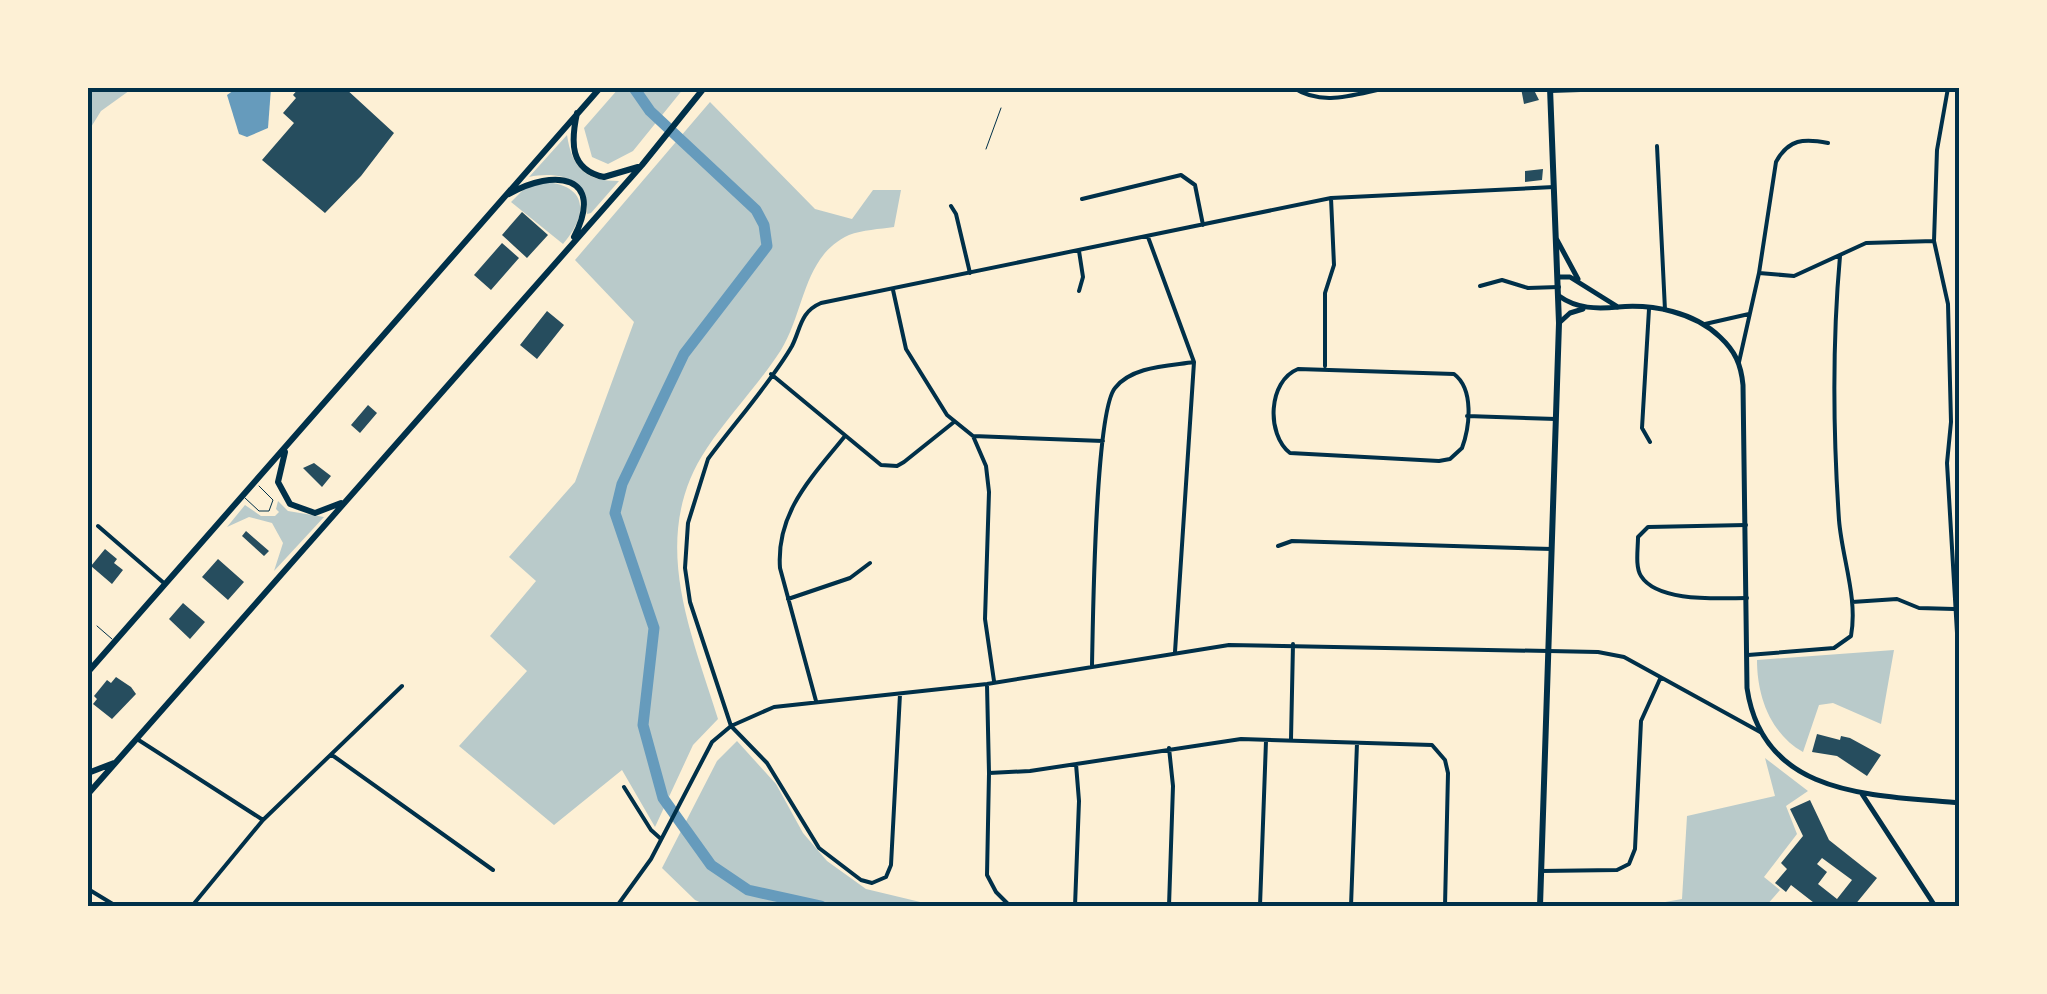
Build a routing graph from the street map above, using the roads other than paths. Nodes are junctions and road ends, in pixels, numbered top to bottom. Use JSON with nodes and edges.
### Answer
{"nodes":[{"id":1,"x":600,"y":88,"type":"edge"},
{"id":2,"x":704,"y":88,"type":"edge"},
{"id":3,"x":1294,"y":88,"type":"edge"},
{"id":4,"x":1384,"y":88,"type":"edge"},
{"id":5,"x":1642,"y":88,"type":"edge"},
{"id":6,"x":1948,"y":88,"type":"edge"},
{"id":7,"x":1550,"y":89,"type":"edge"},
{"id":8,"x":1001,"y":108,"type":"dead end"},
{"id":9,"x":578,"y":112,"type":"junction"},
{"id":10,"x":1828,"y":143,"type":"dead end"},
{"id":11,"x":1658,"y":146,"type":"dead end"},
{"id":12,"x":986,"y":149,"type":"dead end"},
{"id":13,"x":642,"y":165,"type":"junction"},
{"id":14,"x":1554,"y":187,"type":"junction"},
{"id":15,"x":502,"y":198,"type":"junction"},
{"id":16,"x":1331,"y":198,"type":"junction"},
{"id":17,"x":1082,"y":199,"type":"dead end"},
{"id":18,"x":951,"y":206,"type":"dead end"},
{"id":19,"x":1203,"y":224,"type":"junction"},
{"id":20,"x":1148,"y":237,"type":"junction"},
{"id":21,"x":1556,"y":238,"type":"junction"},
{"id":22,"x":1934,"y":241,"type":"junction"},
{"id":23,"x":569,"y":247,"type":"junction"},
{"id":24,"x":1079,"y":251,"type":"junction"},
{"id":25,"x":1840,"y":256,"type":"junction"},
{"id":26,"x":970,"y":273,"type":"junction"},
{"id":27,"x":1758,"y":273,"type":"junction"},
{"id":28,"x":1558,"y":277,"type":"junction"},
{"id":29,"x":1579,"y":282,"type":"junction"},
{"id":30,"x":1480,"y":286,"type":"dead end"},
{"id":31,"x":893,"y":290,"type":"junction"},
{"id":32,"x":1079,"y":291,"type":"dead end"},
{"id":33,"x":1559,"y":291,"type":"junction"},
{"id":34,"x":1618,"y":307,"type":"junction"},
{"id":35,"x":1591,"y":308,"type":"junction"},
{"id":36,"x":1649,"y":309,"type":"junction"},
{"id":37,"x":1665,"y":310,"type":"junction"},
{"id":38,"x":1749,"y":314,"type":"junction"},
{"id":39,"x":1559,"y":323,"type":"junction"},
{"id":40,"x":1705,"y":324,"type":"junction"},
{"id":41,"x":1194,"y":362,"type":"junction"},
{"id":42,"x":1739,"y":362,"type":"junction"},
{"id":43,"x":1325,"y":369,"type":"junction"},
{"id":44,"x":771,"y":374,"type":"junction"},
{"id":45,"x":1467,"y":416,"type":"junction"},
{"id":46,"x":1556,"y":418,"type":"junction"},
{"id":47,"x":954,"y":422,"type":"junction"},
{"id":48,"x":846,"y":436,"type":"junction"},
{"id":49,"x":973,"y":436,"type":"junction"},
{"id":50,"x":1103,"y":441,"type":"junction"},
{"id":51,"x":1650,"y":442,"type":"dead end"},
{"id":52,"x":286,"y":446,"type":"junction"},
{"id":53,"x":255,"y":482,"type":"junction"},
{"id":54,"x":242,"y":496,"type":"junction"},
{"id":55,"x":348,"y":498,"type":"junction"},
{"id":56,"x":88,"y":525,"type":"edge"},
{"id":57,"x":98,"y":526,"type":"joint"},
{"id":58,"x":1746,"y":526,"type":"junction"},
{"id":59,"x":1278,"y":546,"type":"dead end"},
{"id":60,"x":1552,"y":549,"type":"junction"},
{"id":61,"x":870,"y":563,"type":"dead end"},
{"id":62,"x":165,"y":584,"type":"junction"},
{"id":63,"x":1747,"y":598,"type":"junction"},
{"id":64,"x":788,"y":599,"type":"junction"},
{"id":65,"x":1852,"y":602,"type":"junction"},
{"id":66,"x":1954,"y":609,"type":"junction"},
{"id":67,"x":96,"y":626,"type":"dead end"},
{"id":68,"x":115,"y":641,"type":"junction"},
{"id":69,"x":1293,"y":644,"type":"junction"},
{"id":70,"x":1548,"y":650,"type":"junction"},
{"id":71,"x":1175,"y":652,"type":"junction"},
{"id":72,"x":1748,"y":656,"type":"junction"},
{"id":73,"x":1092,"y":666,"type":"junction"},
{"id":74,"x":88,"y":672,"type":"edge"},
{"id":75,"x":1661,"y":678,"type":"junction"},
{"id":76,"x":995,"y":683,"type":"junction"},
{"id":77,"x":986,"y":684,"type":"junction"},
{"id":78,"x":1960,"y":684,"type":"edge"},
{"id":79,"x":402,"y":686,"type":"dead end"},
{"id":80,"x":900,"y":694,"type":"junction"},
{"id":81,"x":816,"y":701,"type":"junction"},
{"id":82,"x":731,"y":726,"type":"junction"},
{"id":83,"x":1762,"y":732,"type":"junction"},
{"id":84,"x":137,"y":738,"type":"junction"},
{"id":85,"x":1266,"y":740,"type":"junction"},
{"id":86,"x":1291,"y":740,"type":"junction"},
{"id":87,"x":1357,"y":743,"type":"junction"},
{"id":88,"x":1169,"y":748,"type":"junction"},
{"id":89,"x":332,"y":755,"type":"junction"},
{"id":90,"x":117,"y":761,"type":"junction"},
{"id":91,"x":1076,"y":764,"type":"junction"},
{"id":92,"x":88,"y":772,"type":"edge"},
{"id":93,"x":990,"y":772,"type":"junction"},
{"id":94,"x":624,"y":787,"type":"dead end"},
{"id":95,"x":88,"y":794,"type":"edge"},
{"id":96,"x":1862,"y":794,"type":"junction"},
{"id":97,"x":1960,"y":803,"type":"edge"},
{"id":98,"x":263,"y":820,"type":"junction"},
{"id":99,"x":661,"y":839,"type":"junction"},
{"id":100,"x":493,"y":870,"type":"dead end"},
{"id":101,"x":1541,"y":870,"type":"junction"},
{"id":102,"x":88,"y":889,"type":"edge"},
{"id":103,"x":116,"y":906,"type":"edge"},
{"id":104,"x":192,"y":906,"type":"edge"},
{"id":105,"x":617,"y":906,"type":"edge"},
{"id":106,"x":1010,"y":906,"type":"edge"},
{"id":107,"x":1075,"y":906,"type":"edge"},
{"id":108,"x":1168,"y":906,"type":"edge"},
{"id":109,"x":1260,"y":906,"type":"edge"},
{"id":110,"x":1351,"y":906,"type":"edge"},
{"id":111,"x":1444,"y":906,"type":"edge"},
{"id":112,"x":1540,"y":906,"type":"edge"},
{"id":113,"x":1935,"y":906,"type":"edge"}],
"edges":[{"from":1,"to":9,"type":"main road"},
{"from":2,"to":13,"type":"main road"},
{"from":3,"to":4,"type":"street"},
{"from":5,"to":7,"type":"street"},
{"from":6,"to":22,"type":"street"},
{"from":7,"to":14,"type":"main road"},
{"from":8,"to":12,"type":"lane"},
{"from":9,"to":13,"type":"main road"},
{"from":9,"to":15,"type":"main road"},
{"from":10,"to":27,"type":"street"},
{"from":11,"to":37,"type":"street"},
{"from":13,"to":23,"type":"main road"},
{"from":14,"to":16,"type":"street"},
{"from":14,"to":21,"type":"main road"},
{"from":15,"to":23,"type":"main road"},
{"from":15,"to":52,"type":"main road"},
{"from":16,"to":19,"type":"street"},
{"from":16,"to":43,"type":"street"},
{"from":17,"to":19,"type":"street"},
{"from":18,"to":26,"type":"street"},
{"from":19,"to":20,"type":"street"},
{"from":20,"to":24,"type":"street"},
{"from":20,"to":41,"type":"street"},
{"from":21,"to":28,"type":"main road"},
{"from":21,"to":29,"type":"street"},
{"from":22,"to":25,"type":"street"},
{"from":22,"to":66,"type":"street"},
{"from":23,"to":55,"type":"main road"},
{"from":24,"to":26,"type":"street"},
{"from":24,"to":32,"type":"street"},
{"from":25,"to":27,"type":"street"},
{"from":25,"to":65,"type":"street"},
{"from":26,"to":31,"type":"street"},
{"from":27,"to":38,"type":"street"},
{"from":28,"to":29,"type":"street"},
{"from":28,"to":33,"type":"main road"},
{"from":29,"to":34,"type":"street"},
{"from":30,"to":33,"type":"street"},
{"from":31,"to":44,"type":"street"},
{"from":31,"to":47,"type":"street"},
{"from":33,"to":35,"type":"street"},
{"from":33,"to":39,"type":"main road"},
{"from":34,"to":35,"type":"street"},
{"from":34,"to":36,"type":"street"},
{"from":35,"to":39,"type":"street"},
{"from":36,"to":37,"type":"street"},
{"from":36,"to":51,"type":"street"},
{"from":37,"to":40,"type":"street"},
{"from":38,"to":40,"type":"street"},
{"from":38,"to":42,"type":"street"},
{"from":39,"to":46,"type":"main road"},
{"from":40,"to":42,"type":"street"},
{"from":41,"to":50,"type":"street"},
{"from":41,"to":71,"type":"street"},
{"from":42,"to":58,"type":"street"},
{"from":43,"to":45,"type":"street"},
{"from":43,"to":45,"type":"street"},
{"from":44,"to":48,"type":"street"},
{"from":44,"to":82,"type":"street"},
{"from":45,"to":46,"type":"street"},
{"from":46,"to":60,"type":"main road"},
{"from":47,"to":48,"type":"street"},
{"from":47,"to":49,"type":"street"},
{"from":48,"to":64,"type":"street"},
{"from":49,"to":50,"type":"street"},
{"from":49,"to":76,"type":"street"},
{"from":50,"to":73,"type":"street"},
{"from":52,"to":53,"type":"main road"},
{"from":52,"to":55,"type":"main road"},
{"from":53,"to":54,"type":"main road"},
{"from":53,"to":54,"type":"lane"},
{"from":54,"to":62,"type":"main road"},
{"from":55,"to":84,"type":"main road"},
{"from":56,"to":57,"type":"lane"},
{"from":57,"to":62,"type":"street"},
{"from":58,"to":63,"type":"street"},
{"from":58,"to":63,"type":"street"},
{"from":59,"to":60,"type":"street"},
{"from":60,"to":70,"type":"main road"},
{"from":61,"to":64,"type":"street"},
{"from":62,"to":68,"type":"main road"},
{"from":63,"to":72,"type":"street"},
{"from":64,"to":81,"type":"street"},
{"from":65,"to":66,"type":"street"},
{"from":65,"to":72,"type":"street"},
{"from":66,"to":78,"type":"street"},
{"from":67,"to":68,"type":"lane"},
{"from":68,"to":74,"type":"main road"},
{"from":69,"to":70,"type":"street"},
{"from":69,"to":71,"type":"street"},
{"from":69,"to":86,"type":"street"},
{"from":70,"to":75,"type":"street"},
{"from":70,"to":101,"type":"main road"},
{"from":71,"to":73,"type":"street"},
{"from":72,"to":83,"type":"street"},
{"from":73,"to":76,"type":"street"},
{"from":75,"to":83,"type":"street"},
{"from":75,"to":101,"type":"street"},
{"from":76,"to":77,"type":"street"},
{"from":77,"to":80,"type":"street"},
{"from":77,"to":93,"type":"street"},
{"from":79,"to":89,"type":"street"},
{"from":80,"to":81,"type":"street"},
{"from":80,"to":82,"type":"street"},
{"from":81,"to":82,"type":"street"},
{"from":82,"to":99,"type":"street"},
{"from":83,"to":96,"type":"street"},
{"from":84,"to":90,"type":"main road"},
{"from":84,"to":98,"type":"street"},
{"from":85,"to":86,"type":"street"},
{"from":85,"to":88,"type":"street"},
{"from":85,"to":109,"type":"street"},
{"from":86,"to":87,"type":"street"},
{"from":87,"to":110,"type":"street"},
{"from":87,"to":111,"type":"street"},
{"from":88,"to":91,"type":"street"},
{"from":88,"to":108,"type":"street"},
{"from":89,"to":98,"type":"street"},
{"from":89,"to":100,"type":"street"},
{"from":90,"to":92,"type":"main road"},
{"from":90,"to":95,"type":"main road"},
{"from":91,"to":93,"type":"street"},
{"from":91,"to":107,"type":"street"},
{"from":93,"to":106,"type":"street"},
{"from":94,"to":99,"type":"street"},
{"from":96,"to":97,"type":"street"},
{"from":96,"to":113,"type":"street"},
{"from":98,"to":104,"type":"street"},
{"from":99,"to":105,"type":"street"},
{"from":101,"to":112,"type":"main road"},
{"from":102,"to":103,"type":"street"}]}
